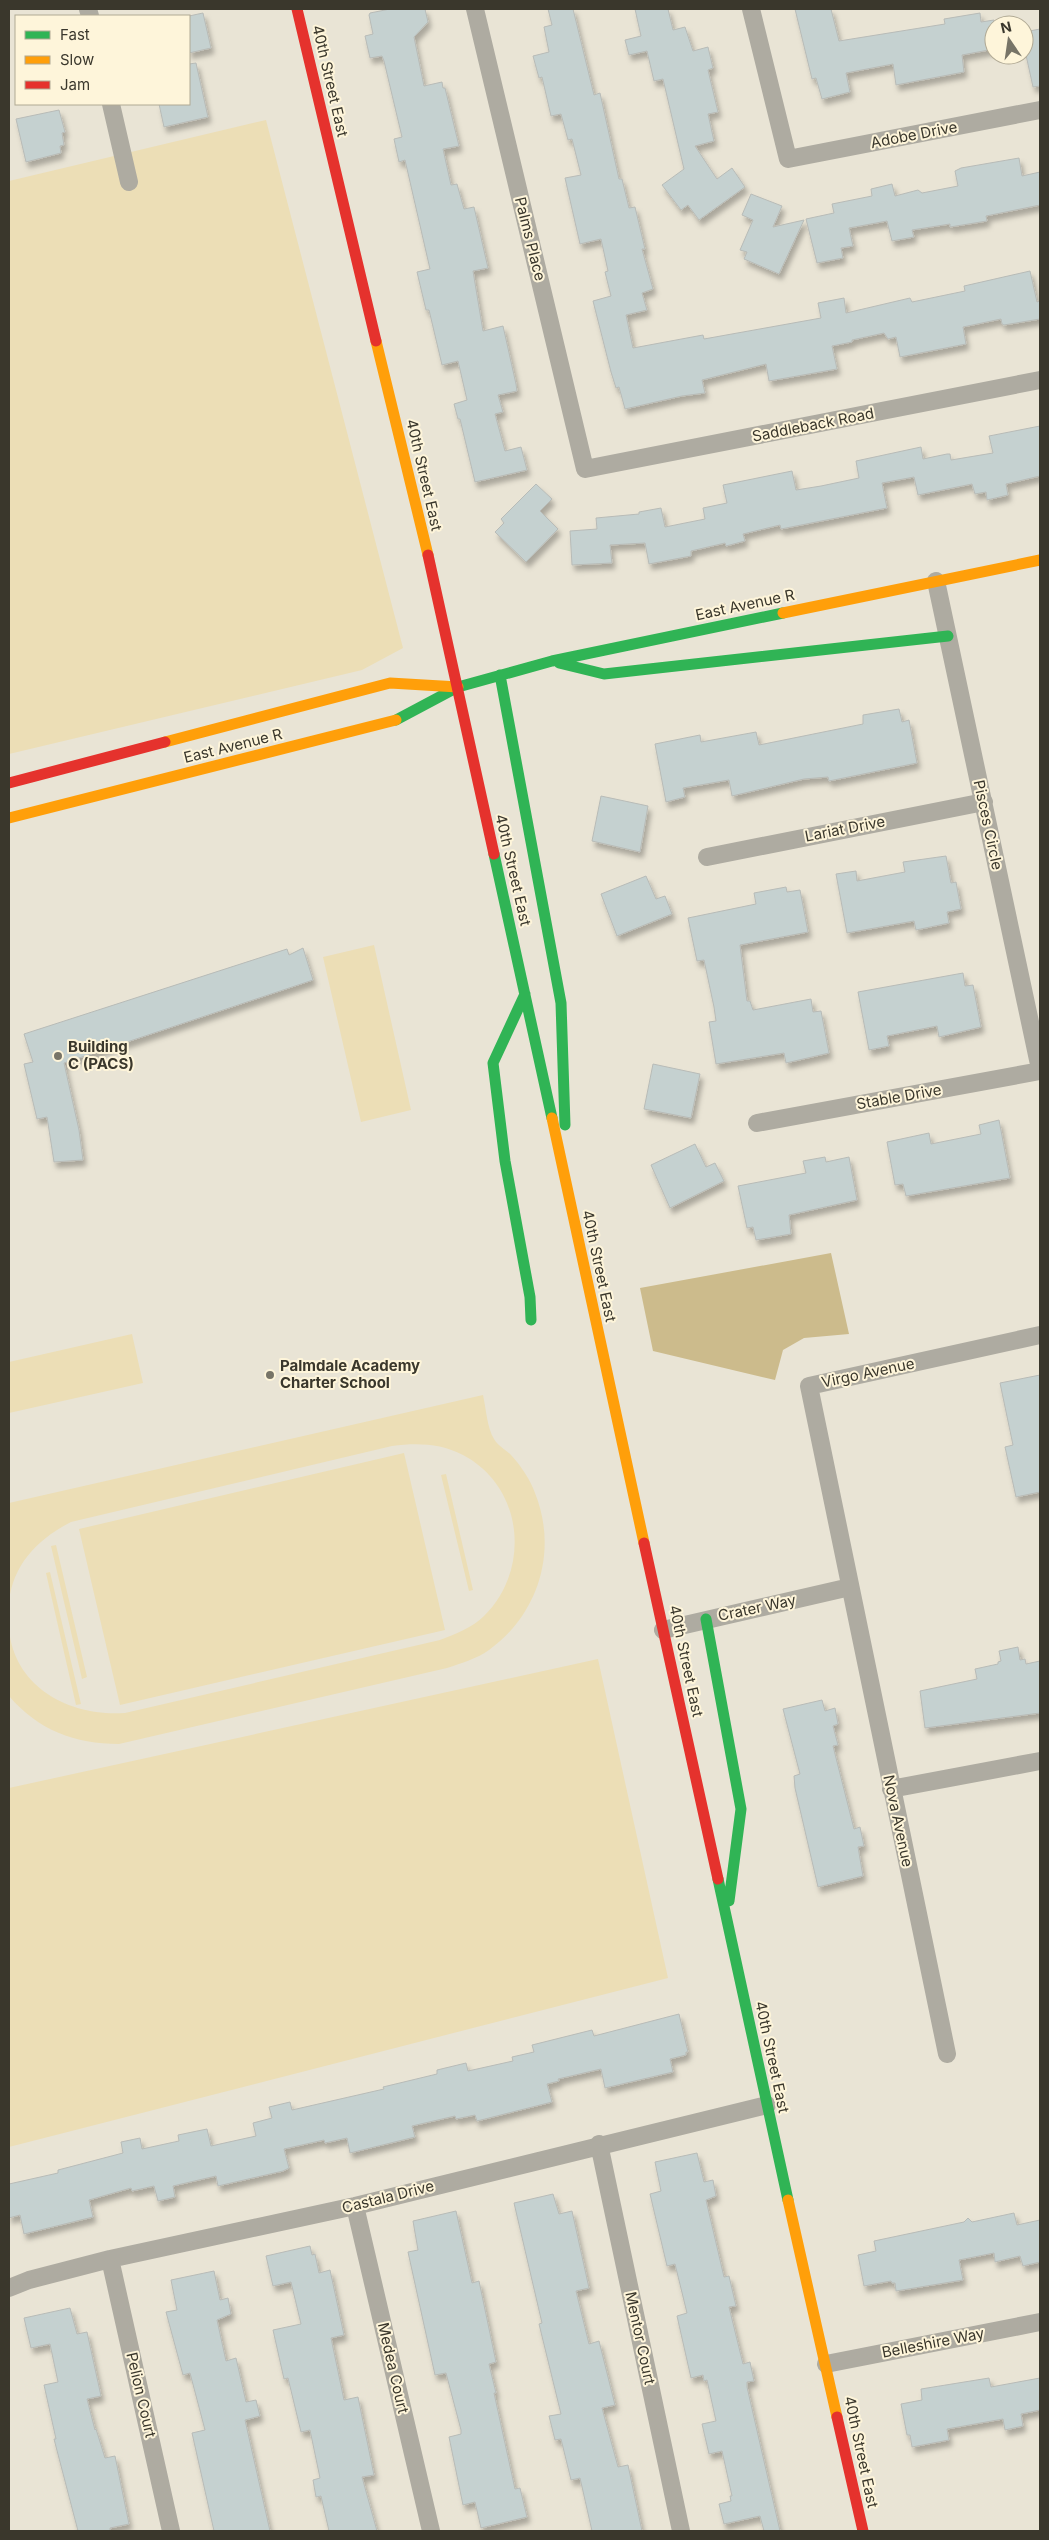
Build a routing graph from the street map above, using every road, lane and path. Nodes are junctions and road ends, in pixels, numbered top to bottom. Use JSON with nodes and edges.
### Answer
{"nodes":[{"id":1,"x":297,"y":9,"type":"edge"},
{"id":2,"x":474,"y":9,"type":"edge"},
{"id":3,"x":751,"y":9,"type":"edge"},
{"id":4,"x":111,"y":105,"type":"edge"},
{"id":5,"x":1040,"y":110,"type":"edge"},
{"id":6,"x":129,"y":182,"type":"dead end"},
{"id":7,"x":1040,"y":380,"type":"edge"},
{"id":8,"x":585,"y":469,"type":"joint"},
{"id":9,"x":1040,"y":560,"type":"edge"},
{"id":10,"x":936,"y":581,"type":"junction"},
{"id":11,"x":948,"y":636,"type":"junction"},
{"id":12,"x":552,"y":661,"type":"junction"},
{"id":13,"x":500,"y":675,"type":"junction"},
{"id":14,"x":458,"y":687,"type":"junction"},
{"id":15,"x":9,"y":783,"type":"edge"},
{"id":16,"x":984,"y":802,"type":"junction"},
{"id":17,"x":9,"y":818,"type":"edge"},
{"id":18,"x":707,"y":857,"type":"dead end"},
{"id":19,"x":525,"y":994,"type":"junction"},
{"id":20,"x":1040,"y":1070,"type":"edge"},
{"id":21,"x":757,"y":1123,"type":"dead end"},
{"id":22,"x":567,"y":1187,"type":"junction"},
{"id":23,"x":530,"y":1320,"type":"dead end"},
{"id":24,"x":1040,"y":1335,"type":"edge"},
{"id":25,"x":850,"y":1587,"type":"junction"},
{"id":26,"x":706,"y":1619,"type":"junction"},
{"id":27,"x":664,"y":1630,"type":"junction"},
{"id":28,"x":1040,"y":1761,"type":"edge"},
{"id":29,"x":891,"y":1789,"type":"junction"},
{"id":30,"x":726,"y":1918,"type":"junction"},
{"id":31,"x":947,"y":2054,"type":"dead end"},
{"id":32,"x":767,"y":2105,"type":"junction"},
{"id":33,"x":599,"y":2144,"type":"junction"},
{"id":34,"x":355,"y":2206,"type":"junction"},
{"id":35,"x":110,"y":2259,"type":"junction"},
{"id":36,"x":9,"y":2288,"type":"edge"},
{"id":37,"x":1040,"y":2322,"type":"edge"},
{"id":38,"x":826,"y":2364,"type":"junction"},
{"id":39,"x":171,"y":2531,"type":"edge"},
{"id":40,"x":431,"y":2531,"type":"edge"},
{"id":41,"x":681,"y":2531,"type":"edge"},
{"id":42,"x":863,"y":2531,"type":"edge"}],
"edges":[{"from":1,"to":14,"type":"main road","name":"40th Street East"},
{"from":2,"to":8,"type":"street","name":"Palms Place"},
{"from":3,"to":5,"type":"street","name":"Adobe Drive"},
{"from":4,"to":6,"type":"street"},
{"from":7,"to":8,"type":"street","name":"Saddleback Road"},
{"from":9,"to":10,"type":"main road","name":"East Avenue R"},
{"from":10,"to":11,"type":"street","name":"Pisces Circle"},
{"from":10,"to":12,"type":"main road","name":"East Avenue R"},
{"from":11,"to":12,"type":"main road"},
{"from":11,"to":16,"type":"street","name":"Pisces Circle"},
{"from":12,"to":13,"type":"main road","name":"East Avenue R"},
{"from":13,"to":14,"type":"main road","name":"East Avenue R"},
{"from":13,"to":22,"type":"main road"},
{"from":14,"to":15,"type":"main road","name":"East Avenue R"},
{"from":14,"to":17,"type":"main road","name":"East Avenue R"},
{"from":14,"to":19,"type":"main road","name":"40th Street East"},
{"from":16,"to":18,"type":"street","name":"Lariat Drive"},
{"from":16,"to":20,"type":"street","name":"Pisces Circle"},
{"from":19,"to":22,"type":"main road","name":"40th Street East"},
{"from":19,"to":23,"type":"main road"},
{"from":20,"to":21,"type":"street","name":"Stable Drive"},
{"from":22,"to":27,"type":"main road","name":"40th Street East"},
{"from":24,"to":25,"type":"street","name":"Virgo Avenue"},
{"from":25,"to":26,"type":"street","name":"Crater Way"},
{"from":25,"to":29,"type":"street","name":"Nova Avenue"},
{"from":26,"to":27,"type":"street","name":"Crater Way"},
{"from":26,"to":30,"type":"main road"},
{"from":27,"to":30,"type":"main road","name":"40th Street East"},
{"from":28,"to":29,"type":"street"},
{"from":29,"to":31,"type":"street","name":"Nova Avenue"},
{"from":30,"to":32,"type":"main road","name":"40th Street East"},
{"from":32,"to":33,"type":"street","name":"Castala Drive"},
{"from":32,"to":38,"type":"main road","name":"40th Street East"},
{"from":33,"to":34,"type":"street","name":"Castala Drive"},
{"from":33,"to":41,"type":"street","name":"Mentor Court"},
{"from":34,"to":35,"type":"street","name":"Castala Drive"},
{"from":34,"to":40,"type":"street","name":"Medea Court"},
{"from":35,"to":36,"type":"street","name":"Castala Drive"},
{"from":35,"to":39,"type":"street","name":"Pelion Court"},
{"from":37,"to":38,"type":"street","name":"Belleshire Way"},
{"from":38,"to":42,"type":"main road","name":"40th Street East"}]}
